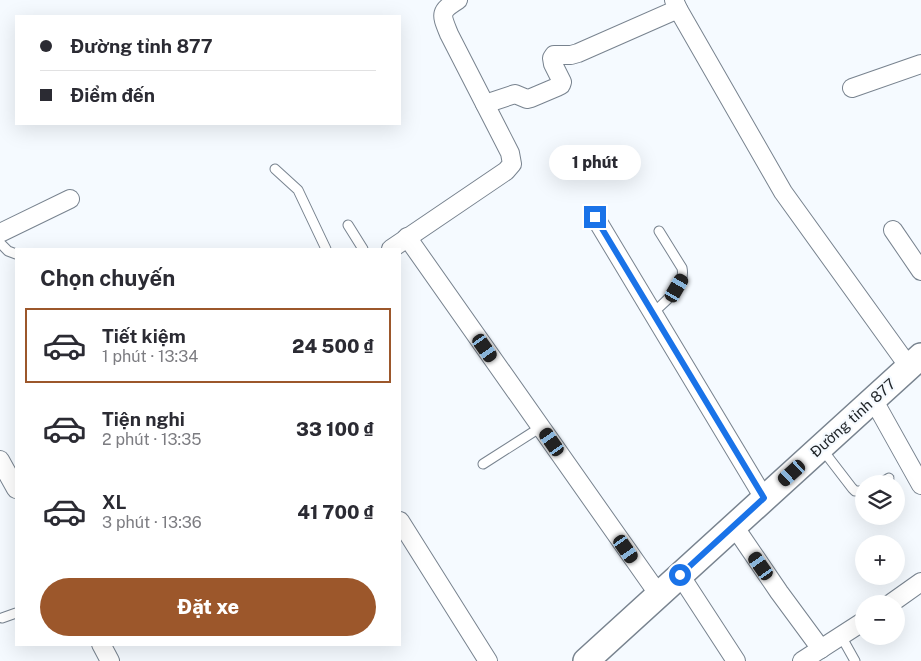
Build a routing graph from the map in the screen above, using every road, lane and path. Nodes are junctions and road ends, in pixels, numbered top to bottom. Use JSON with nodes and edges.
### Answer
{"nodes":[{"id":1,"x":458,"y":0,"type":"edge"},
{"id":2,"x":676,"y":5,"type":"edge"},
{"id":3,"x":921,"y":64,"type":"edge"},
{"id":4,"x":852,"y":88,"type":"dead end"},
{"id":5,"x":484,"y":104,"type":"junction"},
{"id":6,"x":275,"y":169,"type":"dead end"},
{"id":7,"x":70,"y":199,"type":"dead end"},
{"id":8,"x":595,"y":217,"type":"dead end"},
{"id":9,"x":348,"y":225,"type":"dead end"},
{"id":10,"x":659,"y":230,"type":"dead end"},
{"id":11,"x":893,"y":230,"type":"dead end"},
{"id":12,"x":0,"y":234,"type":"edge"},
{"id":13,"x":407,"y":237,"type":"junction"},
{"id":14,"x":0,"y":243,"type":"edge"},
{"id":15,"x":326,"y":248,"type":"edge"},
{"id":16,"x":362,"y":248,"type":"edge"},
{"id":17,"x":392,"y":248,"type":"edge"},
{"id":18,"x":15,"y":254,"type":"edge"},
{"id":19,"x":921,"y":271,"type":"edge"},
{"id":20,"x":653,"y":313,"type":"junction"},
{"id":21,"x":918,"y":360,"type":"edge"},
{"id":22,"x":873,"y":399,"type":"junction"},
{"id":23,"x":541,"y":427,"type":"junction"},
{"id":24,"x":820,"y":447,"type":"junction"},
{"id":25,"x":0,"y":460,"type":"edge"},
{"id":26,"x":483,"y":464,"type":"dead end"},
{"id":27,"x":921,"y":485,"type":"edge"},
{"id":28,"x":15,"y":487,"type":"edge"},
{"id":29,"x":855,"y":491,"type":"edge"},
{"id":30,"x":764,"y":498,"type":"junction"},
{"id":31,"x":401,"y":523,"type":"edge"},
{"id":32,"x":734,"y":526,"type":"junction"},
{"id":33,"x":680,"y":575,"type":"junction"},
{"id":34,"x":921,"y":582,"type":"edge"},
{"id":35,"x":659,"y":595,"type":"junction"},
{"id":36,"x":903,"y":595,"type":"edge"},
{"id":37,"x":15,"y":613,"type":"edge"},
{"id":38,"x":2,"y":618,"type":"dead end"},
{"id":39,"x":855,"y":627,"type":"edge"},
{"id":40,"x":841,"y":636,"type":"junction"},
{"id":41,"x":102,"y":646,"type":"edge"},
{"id":42,"x":821,"y":649,"type":"junction"},
{"id":43,"x":593,"y":658,"type":"edge"},
{"id":44,"x":110,"y":661,"type":"edge"},
{"id":45,"x":488,"y":661,"type":"edge"},
{"id":46,"x":736,"y":661,"type":"edge"},
{"id":47,"x":802,"y":661,"type":"edge"},
{"id":48,"x":856,"y":661,"type":"edge"}],
"edges":[{"from":1,"to":5,"type":"street"},
{"from":2,"to":5,"type":"street"},
{"from":2,"to":21,"type":"street"},
{"from":3,"to":4,"type":"street"},
{"from":5,"to":13,"type":"street"},
{"from":6,"to":15,"type":"lane"},
{"from":7,"to":12,"type":"street"},
{"from":8,"to":20,"type":"street"},
{"from":9,"to":16,"type":"lane"},
{"from":10,"to":20,"type":"lane"},
{"from":11,"to":19,"type":"street"},
{"from":13,"to":17,"type":"street"},
{"from":13,"to":23,"type":"street"},
{"from":14,"to":18,"type":"lane"},
{"from":20,"to":30,"type":"street"},
{"from":21,"to":22,"type":"main road","name":"Đường tỉnh 877"},
{"from":22,"to":24,"type":"main road","name":"Đường tỉnh 877"},
{"from":22,"to":27,"type":"street"},
{"from":23,"to":26,"type":"lane"},
{"from":23,"to":35,"type":"street"},
{"from":24,"to":29,"type":"lane"},
{"from":24,"to":30,"type":"main road","name":"Đường tỉnh 877"},
{"from":25,"to":28,"type":"street"},
{"from":30,"to":32,"type":"main road","name":"Đường tỉnh 877"},
{"from":31,"to":45,"type":"street"},
{"from":32,"to":33,"type":"main road","name":"Đường tỉnh 877"},
{"from":32,"to":42,"type":"street"},
{"from":33,"to":35,"type":"main road","name":"Đường tỉnh 877"},
{"from":33,"to":46,"type":"street"},
{"from":34,"to":36,"type":"street"},
{"from":35,"to":43,"type":"main road","name":"Đường tỉnh 877"},
{"from":37,"to":38,"type":"lane"},
{"from":39,"to":40,"type":"street"},
{"from":40,"to":42,"type":"street"},
{"from":40,"to":48,"type":"lane"},
{"from":41,"to":44,"type":"street"},
{"from":42,"to":47,"type":"street"}]}
